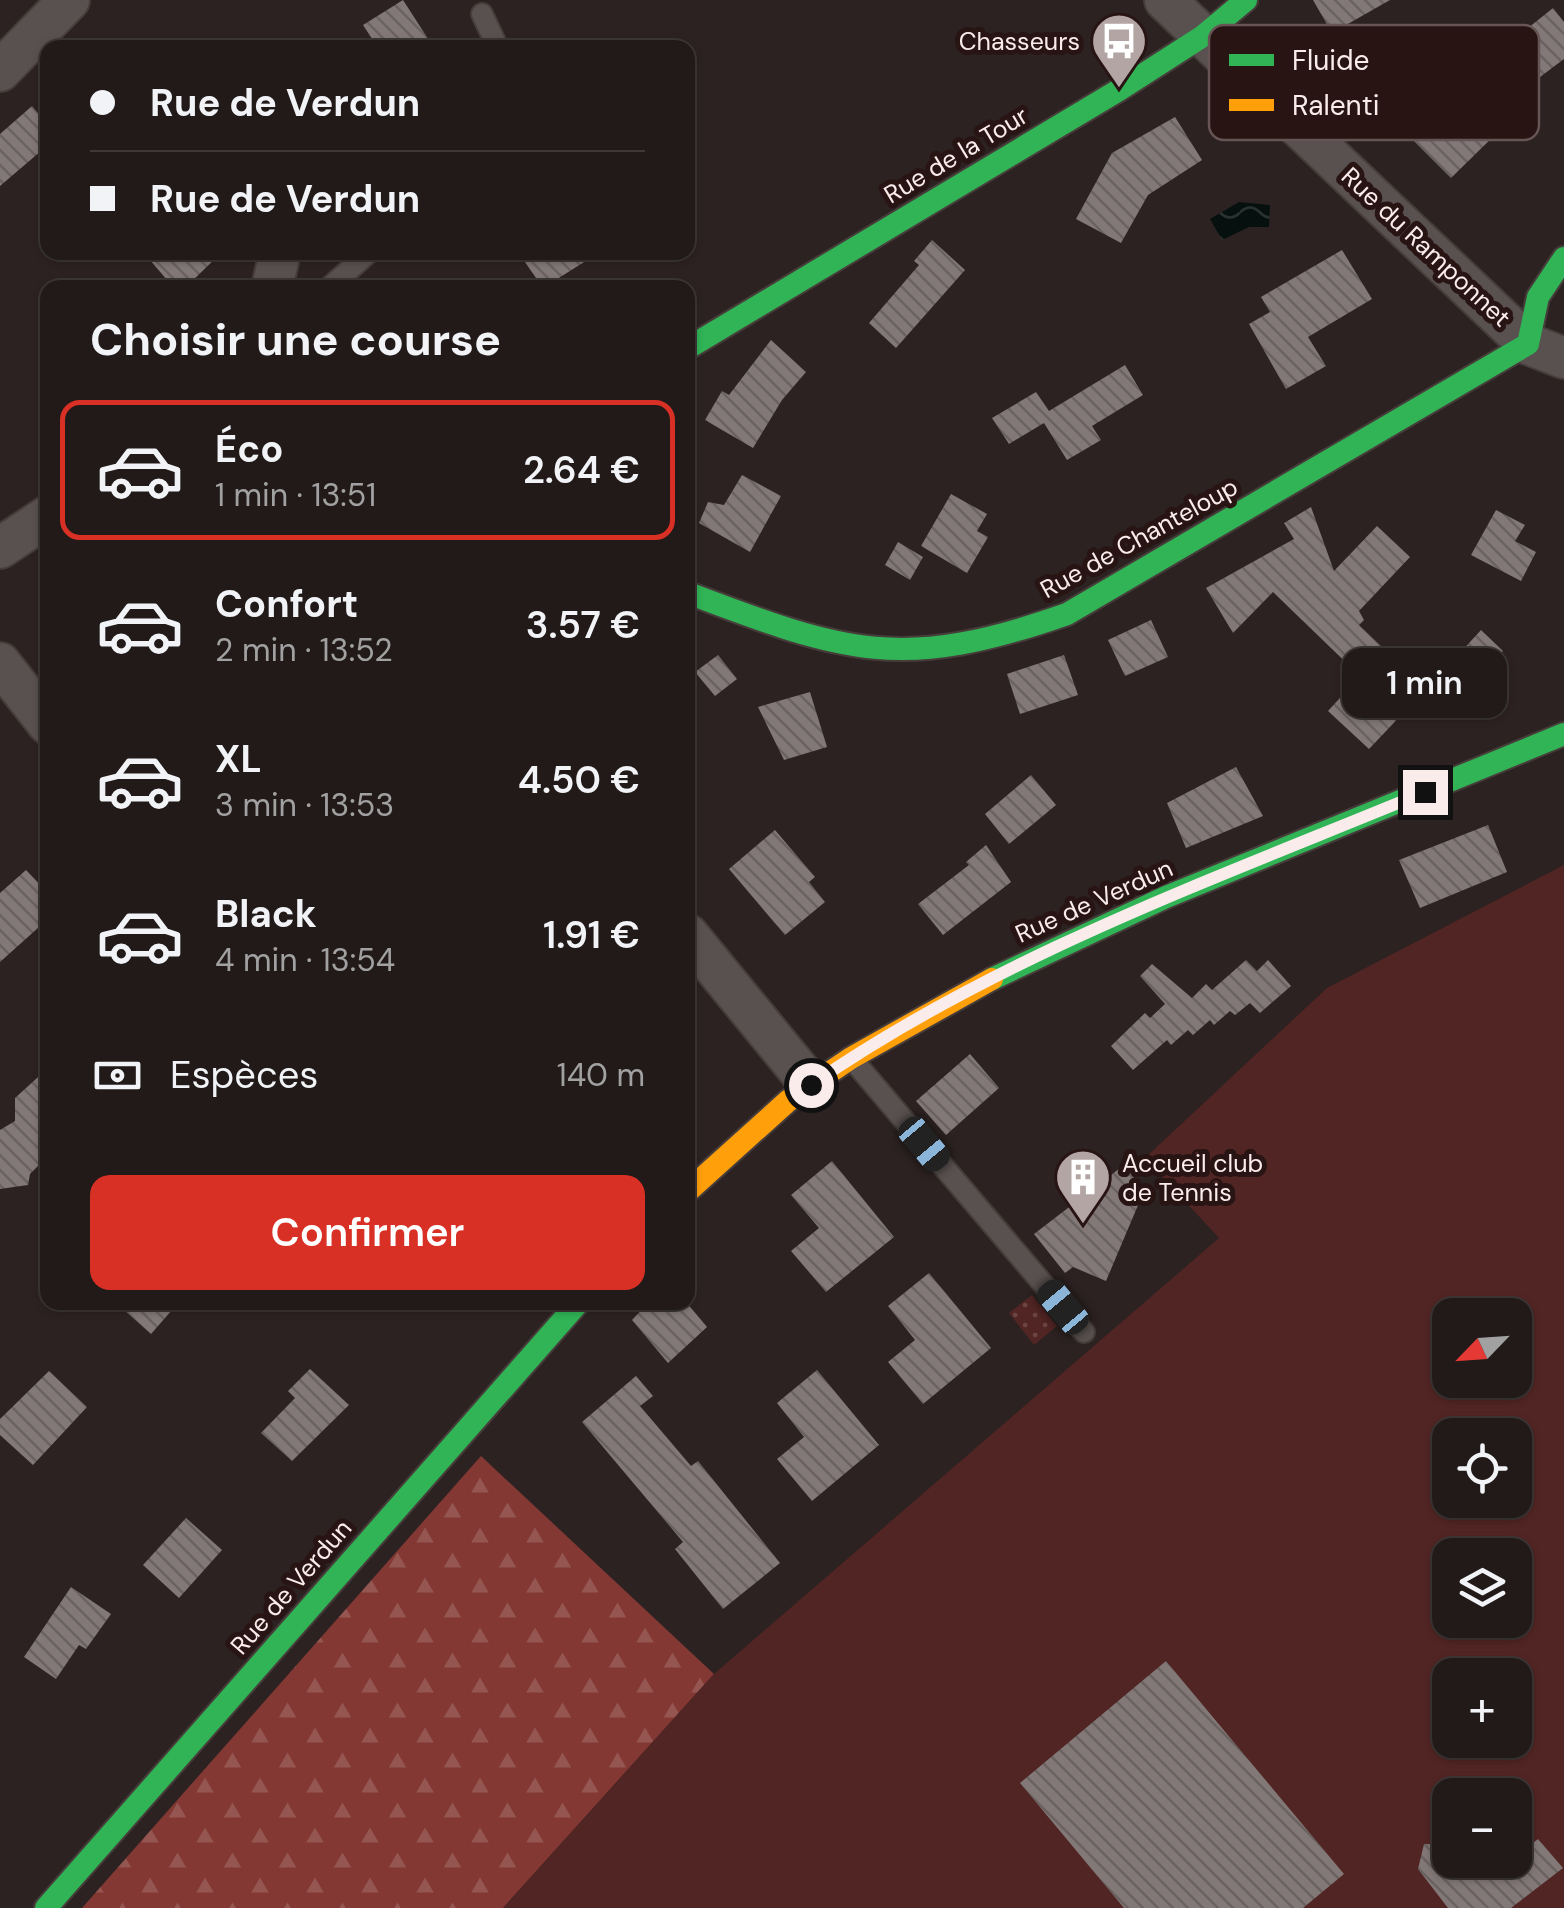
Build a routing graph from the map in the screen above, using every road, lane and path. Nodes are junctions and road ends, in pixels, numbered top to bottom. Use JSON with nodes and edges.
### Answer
{"nodes":[{"id":1,"x":69,"y":0,"type":"edge"},
{"id":2,"x":1165,"y":0,"type":"edge"},
{"id":3,"x":1246,"y":0,"type":"edge"},
{"id":4,"x":482,"y":14,"type":"dead end"},
{"id":5,"x":1216,"y":25,"type":"edge"},
{"id":6,"x":1209,"y":31,"type":"edge"},
{"id":7,"x":1203,"y":36,"type":"junction"},
{"id":8,"x":494,"y":40,"type":"edge"},
{"id":9,"x":1209,"y":42,"type":"edge"},
{"id":10,"x":0,"y":71,"type":"edge"},
{"id":11,"x":1316,"y":140,"type":"edge"},
{"id":12,"x":1564,"y":258,"type":"edge"},
{"id":13,"x":361,"y":260,"type":"edge"},
{"id":14,"x":338,"y":280,"type":"edge"},
{"id":15,"x":695,"y":344,"type":"edge"},
{"id":16,"x":1546,"y":351,"type":"edge"},
{"id":17,"x":40,"y":506,"type":"edge"},
{"id":18,"x":0,"y":518,"type":"edge"},
{"id":19,"x":40,"y":521,"type":"edge"},
{"id":20,"x":0,"y":548,"type":"edge"},
{"id":21,"x":695,"y":595,"type":"edge"},
{"id":22,"x":0,"y":664,"type":"edge"},
{"id":23,"x":40,"y":714,"type":"edge"},
{"id":24,"x":1564,"y":734,"type":"edge"},
{"id":25,"x":695,"y":943,"type":"edge"},
{"id":26,"x":851,"y":1058,"type":"junction"},
{"id":27,"x":811,"y":1085,"type":"junction"},
{"id":28,"x":695,"y":1184,"type":"edge"},
{"id":29,"x":573,"y":1310,"type":"edge"},
{"id":30,"x":1084,"y":1332,"type":"dead end"},
{"id":31,"x":46,"y":1908,"type":"edge"}],
"edges":[{"from":1,"to":10,"type":"street"},
{"from":2,"to":7,"type":"street","name":"Rue du Ramponnet"},
{"from":3,"to":5,"type":"main road","name":"Rue de la Tour"},
{"from":4,"to":8,"type":"lane"},
{"from":6,"to":7,"type":"main road","name":"Rue de la Tour"},
{"from":7,"to":9,"type":"street","name":"Rue du Ramponnet"},
{"from":7,"to":15,"type":"main road","name":"Rue de la Tour"},
{"from":11,"to":16,"type":"street","name":"Rue du Ramponnet"},
{"from":12,"to":16,"type":"main road"},
{"from":13,"to":14,"type":"lane"},
{"from":16,"to":21,"type":"main road","name":"Rue de Chanteloup"},
{"from":17,"to":18,"type":"street"},
{"from":19,"to":20,"type":"street"},
{"from":22,"to":23,"type":"street"},
{"from":24,"to":26,"type":"main road","name":"Rue de Verdun"},
{"from":25,"to":27,"type":"street"},
{"from":26,"to":27,"type":"main road","name":"Rue de Verdun"},
{"from":26,"to":30,"type":"lane"},
{"from":27,"to":28,"type":"main road","name":"Rue de Verdun"},
{"from":29,"to":31,"type":"main road","name":"Rue de Verdun"}]}
